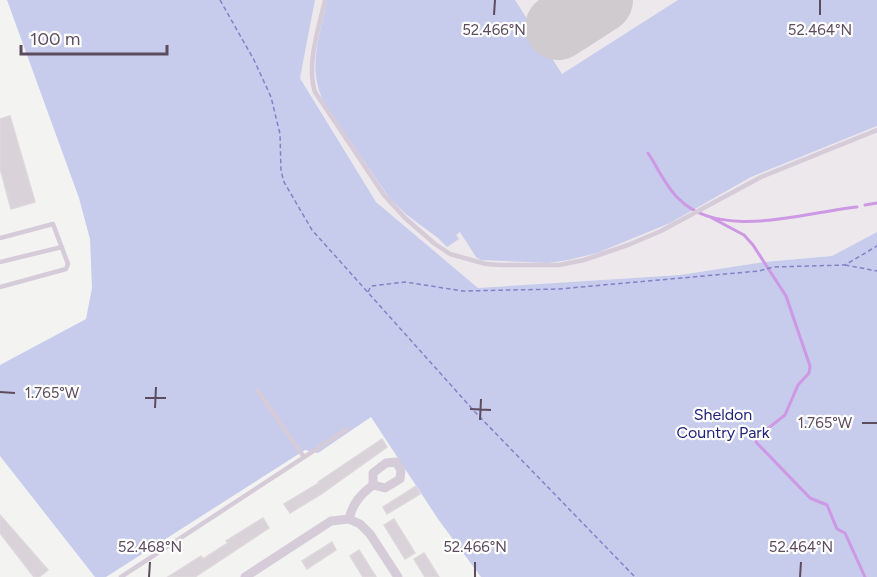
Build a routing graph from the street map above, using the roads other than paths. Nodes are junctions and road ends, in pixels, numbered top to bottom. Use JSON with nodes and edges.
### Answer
{"nodes":[{"id":1,"x":325,"y":0,"type":"edge"},
{"id":2,"x":877,"y":129,"type":"edge"},
{"id":3,"x":0,"y":238,"type":"edge"},
{"id":4,"x":62,"y":247,"type":"junction"},
{"id":5,"x":0,"y":262,"type":"edge"},
{"id":6,"x":0,"y":287,"type":"edge"},
{"id":7,"x":258,"y":392,"type":"dead end"},
{"id":8,"x":347,"y":429,"type":"dead end"},
{"id":9,"x":304,"y":458,"type":"junction"},
{"id":10,"x":373,"y":485,"type":"dead end"},
{"id":11,"x":349,"y":519,"type":"junction"},
{"id":12,"x":397,"y":576,"type":"edge"},
{"id":13,"x":121,"y":577,"type":"edge"},
{"id":14,"x":245,"y":577,"type":"edge"}],
"edges":[{"from":1,"to":2,"type":"lane"},
{"from":3,"to":4,"type":"lane"},
{"from":4,"to":5,"type":"lane"},
{"from":4,"to":6,"type":"lane"},
{"from":7,"to":9,"type":"lane"},
{"from":8,"to":9,"type":"lane"},
{"from":9,"to":13,"type":"lane"},
{"from":10,"to":11,"type":"street"},
{"from":11,"to":12,"type":"street"},
{"from":11,"to":14,"type":"street"}]}
